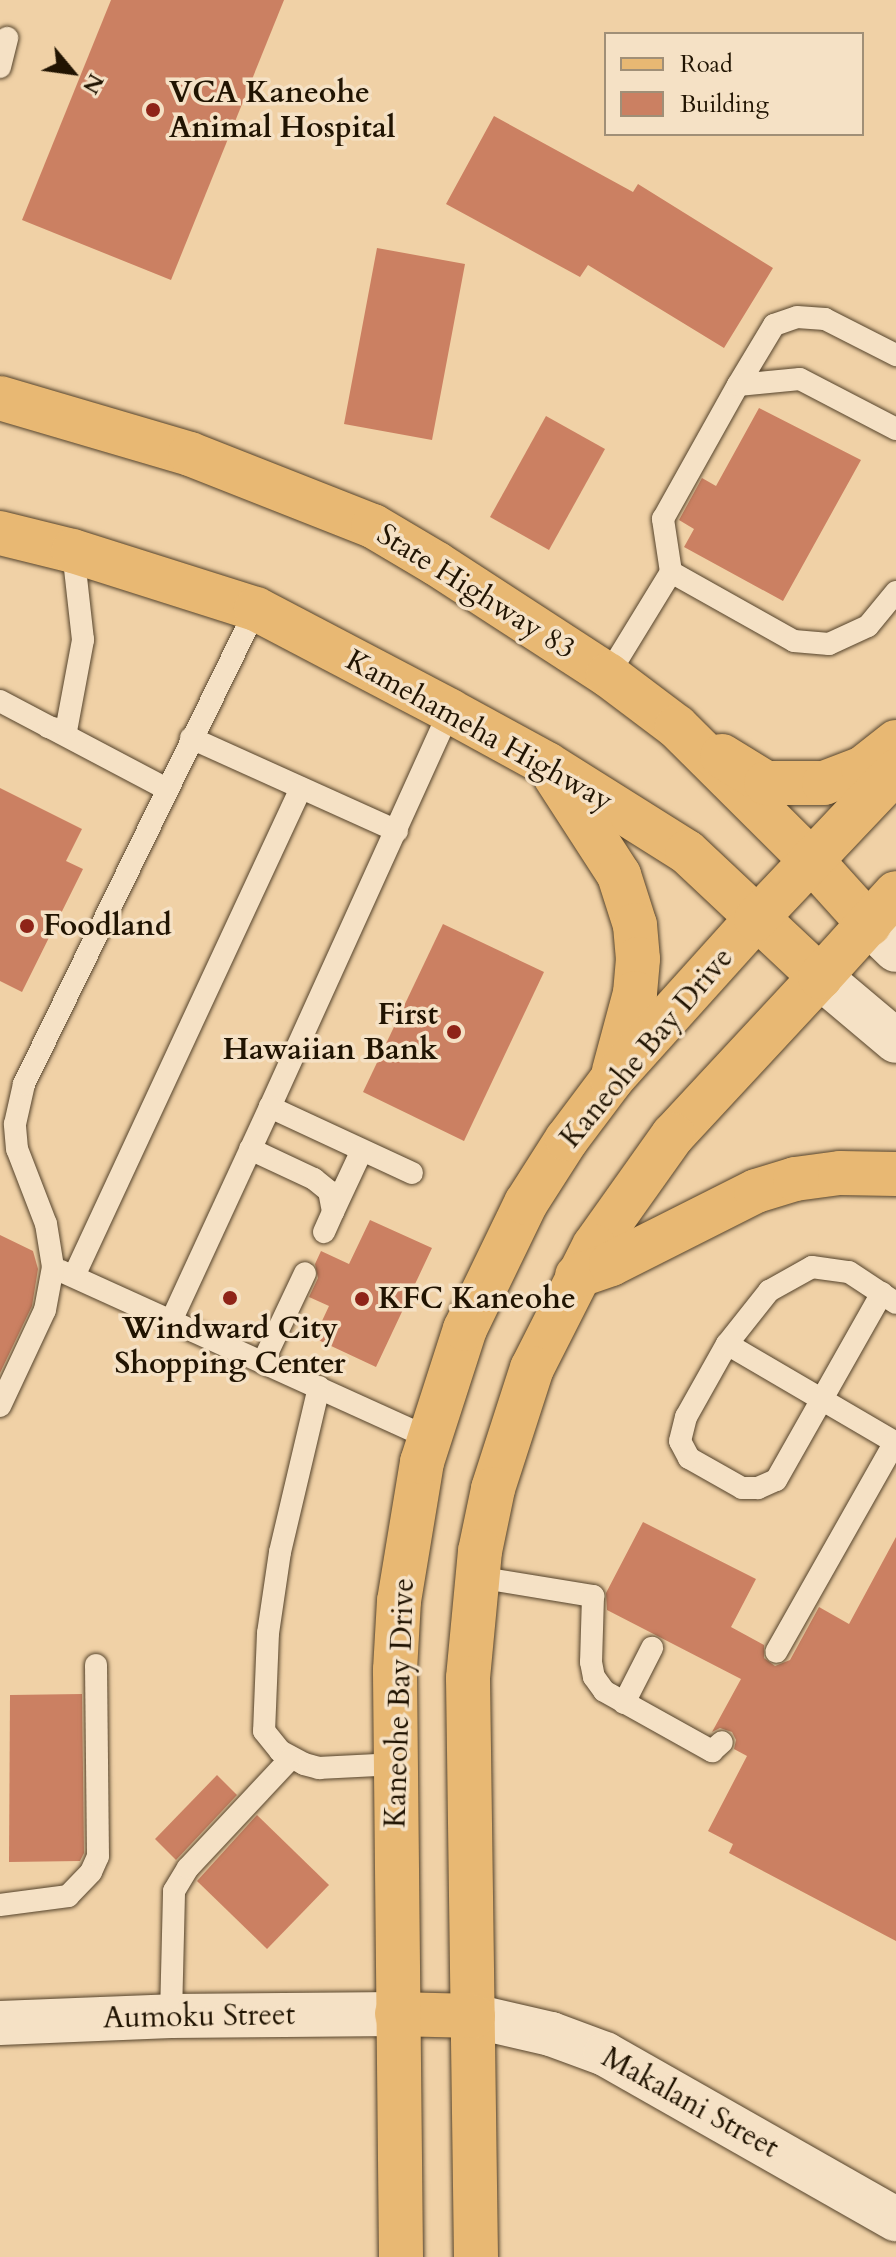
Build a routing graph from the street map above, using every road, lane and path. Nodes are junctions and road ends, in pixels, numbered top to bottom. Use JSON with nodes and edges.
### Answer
{"nodes":[{"id":1,"x":7,"y":38,"type":"dead end"},
{"id":2,"x":0,"y":67,"type":"edge"},
{"id":3,"x":896,"y":355,"type":"edge"},
{"id":4,"x":738,"y":385,"type":"junction"},
{"id":5,"x":0,"y":398,"type":"edge"},
{"id":6,"x":896,"y":429,"type":"edge"},
{"id":7,"x":0,"y":533,"type":"edge"},
{"id":8,"x":73,"y":551,"type":"junction"},
{"id":9,"x":671,"y":572,"type":"junction"},
{"id":10,"x":896,"y":592,"type":"edge"},
{"id":11,"x":256,"y":609,"type":"junction"},
{"id":12,"x":608,"y":675,"type":"junction"},
{"id":13,"x":0,"y":701,"type":"edge"},
{"id":14,"x":450,"y":711,"type":"junction"},
{"id":15,"x":48,"y":727,"type":"junction"},
{"id":16,"x":677,"y":727,"type":"junction"},
{"id":17,"x":191,"y":738,"type":"junction"},
{"id":18,"x":896,"y":742,"type":"edge"},
{"id":19,"x":547,"y":764,"type":"junction"},
{"id":20,"x":896,"y":771,"type":"edge"},
{"id":21,"x":301,"y":788,"type":"junction"},
{"id":22,"x":167,"y":789,"type":"junction"},
{"id":23,"x":397,"y":831,"type":"junction"},
{"id":24,"x":813,"y":862,"type":"junction"},
{"id":25,"x":756,"y":919,"type":"junction"},
{"id":26,"x":887,"y":922,"type":"edge"},
{"id":27,"x":820,"y":977,"type":"junction"},
{"id":28,"x":896,"y":1041,"type":"edge"},
{"id":29,"x":612,"y":1079,"type":"junction"},
{"id":30,"x":270,"y":1107,"type":"junction"},
{"id":31,"x":250,"y":1149,"type":"junction"},
{"id":32,"x":362,"y":1150,"type":"junction"},
{"id":33,"x":412,"y":1173,"type":"dead end"},
{"id":34,"x":896,"y":1174,"type":"edge"},
{"id":35,"x":63,"y":1271,"type":"junction"},
{"id":36,"x":305,"y":1273,"type":"dead end"},
{"id":37,"x":577,"y":1276,"type":"junction"},
{"id":38,"x":889,"y":1298,"type":"edge"},
{"id":39,"x":172,"y":1319,"type":"junction"},
{"id":40,"x":727,"y":1344,"type":"junction"},
{"id":41,"x":263,"y":1362,"type":"junction"},
{"id":42,"x":319,"y":1387,"type":"junction"},
{"id":43,"x":822,"y":1399,"type":"junction"},
{"id":44,"x":0,"y":1406,"type":"edge"},
{"id":45,"x":429,"y":1438,"type":"junction"},
{"id":46,"x":896,"y":1441,"type":"edge"},
{"id":47,"x":477,"y":1577,"type":"junction"},
{"id":48,"x":652,"y":1648,"type":"dead end"},
{"id":49,"x":776,"y":1652,"type":"dead end"},
{"id":50,"x":96,"y":1665,"type":"dead end"},
{"id":51,"x":624,"y":1703,"type":"junction"},
{"id":52,"x":722,"y":1742,"type":"dead end"},
{"id":53,"x":290,"y":1759,"type":"junction"},
{"id":54,"x":396,"y":1764,"type":"junction"},
{"id":55,"x":0,"y":1891,"type":"edge"},
{"id":56,"x":53,"y":1898,"type":"junction"},
{"id":57,"x":0,"y":1905,"type":"edge"},
{"id":58,"x":397,"y":2014,"type":"junction"},
{"id":59,"x":171,"y":2016,"type":"junction"},
{"id":60,"x":473,"y":2016,"type":"junction"},
{"id":61,"x":0,"y":2023,"type":"edge"},
{"id":62,"x":896,"y":2219,"type":"edge"},
{"id":63,"x":401,"y":2257,"type":"edge"},
{"id":64,"x":476,"y":2257,"type":"edge"}],
"edges":[{"from":1,"to":2,"type":"lane"},
{"from":3,"to":4,"type":"lane"},
{"from":4,"to":6,"type":"lane"},
{"from":4,"to":9,"type":"lane"},
{"from":5,"to":12,"type":"main road","name":"State Highway 83"},
{"from":7,"to":8,"type":"main road","name":"Kamehameha Highway"},
{"from":8,"to":11,"type":"main road","name":"Kamehameha Highway"},
{"from":8,"to":15,"type":"lane"},
{"from":9,"to":10,"type":"lane"},
{"from":9,"to":12,"type":"lane"},
{"from":11,"to":14,"type":"main road","name":"Kamehameha Highway"},
{"from":11,"to":17,"type":"lane"},
{"from":12,"to":16,"type":"main road","name":"State Highway 83"},
{"from":13,"to":15,"type":"lane"},
{"from":14,"to":19,"type":"main road","name":"Kamehameha Highway"},
{"from":14,"to":23,"type":"lane"},
{"from":15,"to":22,"type":"lane"},
{"from":16,"to":18,"type":"main road"},
{"from":16,"to":24,"type":"main road","name":"State Highway 83"},
{"from":17,"to":21,"type":"lane"},
{"from":17,"to":22,"type":"lane"},
{"from":19,"to":25,"type":"main road","name":"Kamehameha Highway"},
{"from":19,"to":29,"type":"main road"},
{"from":20,"to":24,"type":"main road","name":"Kaneohe Bay Drive"},
{"from":21,"to":23,"type":"lane"},
{"from":21,"to":35,"type":"lane"},
{"from":22,"to":35,"type":"lane"},
{"from":23,"to":30,"type":"lane"},
{"from":24,"to":25,"type":"main road","name":"Kaneohe Bay Drive"},
{"from":24,"to":26,"type":"main road","name":"State Highway 83"},
{"from":25,"to":27,"type":"main road","name":"Kamehameha Highway"},
{"from":25,"to":29,"type":"main road","name":"Kaneohe Bay Drive"},
{"from":26,"to":27,"type":"main road"},
{"from":27,"to":28,"type":"street","name":"Kamehameha Highway"},
{"from":27,"to":37,"type":"main road"},
{"from":29,"to":45,"type":"main road","name":"Kaneohe Bay Drive"},
{"from":30,"to":31,"type":"lane"},
{"from":30,"to":32,"type":"lane"},
{"from":31,"to":32,"type":"lane"},
{"from":31,"to":39,"type":"lane"},
{"from":32,"to":33,"type":"lane"},
{"from":34,"to":37,"type":"main road"},
{"from":35,"to":39,"type":"lane"},
{"from":35,"to":44,"type":"lane"},
{"from":36,"to":41,"type":"lane"},
{"from":37,"to":47,"type":"main road"},
{"from":38,"to":40,"type":"lane"},
{"from":38,"to":43,"type":"lane"},
{"from":39,"to":41,"type":"lane"},
{"from":40,"to":43,"type":"lane"},
{"from":40,"to":43,"type":"lane"},
{"from":41,"to":42,"type":"lane"},
{"from":42,"to":45,"type":"lane"},
{"from":42,"to":53,"type":"lane"},
{"from":43,"to":46,"type":"lane"},
{"from":45,"to":54,"type":"main road","name":"Kaneohe Bay Drive"},
{"from":46,"to":49,"type":"lane"},
{"from":47,"to":51,"type":"lane"},
{"from":47,"to":60,"type":"main road"},
{"from":48,"to":51,"type":"lane"},
{"from":50,"to":56,"type":"lane"},
{"from":51,"to":52,"type":"lane"},
{"from":53,"to":54,"type":"lane"},
{"from":53,"to":59,"type":"lane"},
{"from":54,"to":58,"type":"main road","name":"Kaneohe Bay Drive"},
{"from":55,"to":56,"type":"lane"},
{"from":56,"to":57,"type":"lane"},
{"from":58,"to":59,"type":"street","name":"Aumoku Street"},
{"from":58,"to":60,"type":"main road"},
{"from":58,"to":63,"type":"main road","name":"Kaneohe Bay Drive"},
{"from":59,"to":61,"type":"street","name":"Aumoku Street"},
{"from":60,"to":62,"type":"street","name":"Makalani Street"},
{"from":60,"to":64,"type":"main road"}]}
